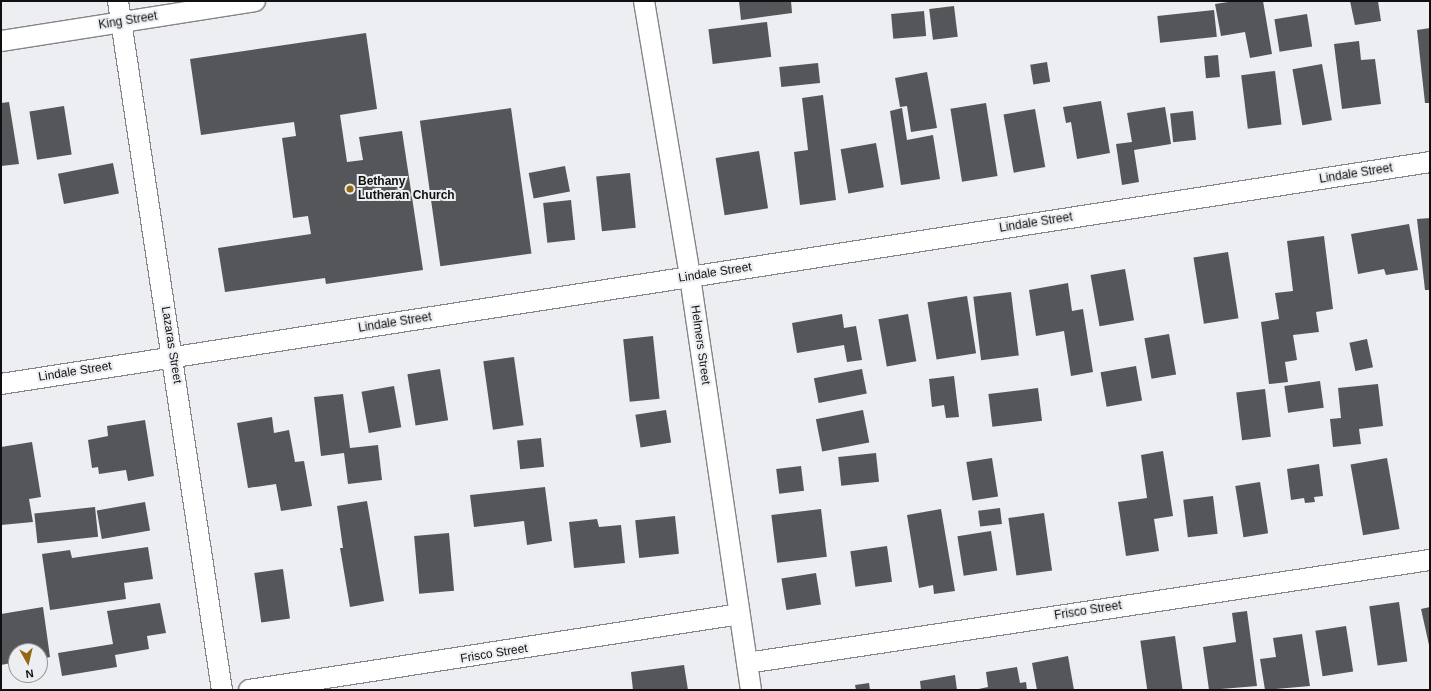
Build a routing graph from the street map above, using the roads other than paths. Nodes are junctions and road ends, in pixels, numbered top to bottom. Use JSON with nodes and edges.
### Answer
{"nodes":[{"id":1,"x":118,"y":1,"type":"edge"},
{"id":2,"x":255,"y":1,"type":"edge"},
{"id":3,"x":644,"y":1,"type":"edge"},
{"id":4,"x":120,"y":22,"type":"junction"},
{"id":5,"x":1,"y":41,"type":"edge"},
{"id":6,"x":1430,"y":162,"type":"edge"},
{"id":7,"x":690,"y":277,"type":"junction"},
{"id":8,"x":173,"y":358,"type":"junction"},
{"id":9,"x":1,"y":384,"type":"edge"},
{"id":10,"x":1430,"y":560,"type":"edge"},
{"id":11,"x":739,"y":614,"type":"junction"},
{"id":12,"x":747,"y":663,"type":"junction"},
{"id":13,"x":222,"y":690,"type":"edge"},
{"id":14,"x":249,"y":690,"type":"edge"},
{"id":15,"x":751,"y":690,"type":"edge"}],
"edges":[{"from":1,"to":4,"type":"street","name":"Lazaras Street"},
{"from":2,"to":4,"type":"street","name":"King Street"},
{"from":3,"to":7,"type":"street","name":"Helmers Street"},
{"from":4,"to":5,"type":"street","name":"King Street"},
{"from":4,"to":8,"type":"street","name":"Lazaras Street"},
{"from":6,"to":7,"type":"street","name":"Lindale Street"},
{"from":7,"to":8,"type":"street","name":"Lindale Street"},
{"from":7,"to":11,"type":"street","name":"Helmers Street"},
{"from":8,"to":9,"type":"street","name":"Lindale Street"},
{"from":8,"to":13,"type":"street","name":"Lazaras Street"},
{"from":10,"to":12,"type":"street","name":"Frisco Street"},
{"from":11,"to":12,"type":"street","name":"Helmers Street"},
{"from":11,"to":14,"type":"street","name":"Frisco Street"},
{"from":12,"to":15,"type":"street","name":"Helmers Street"}]}
